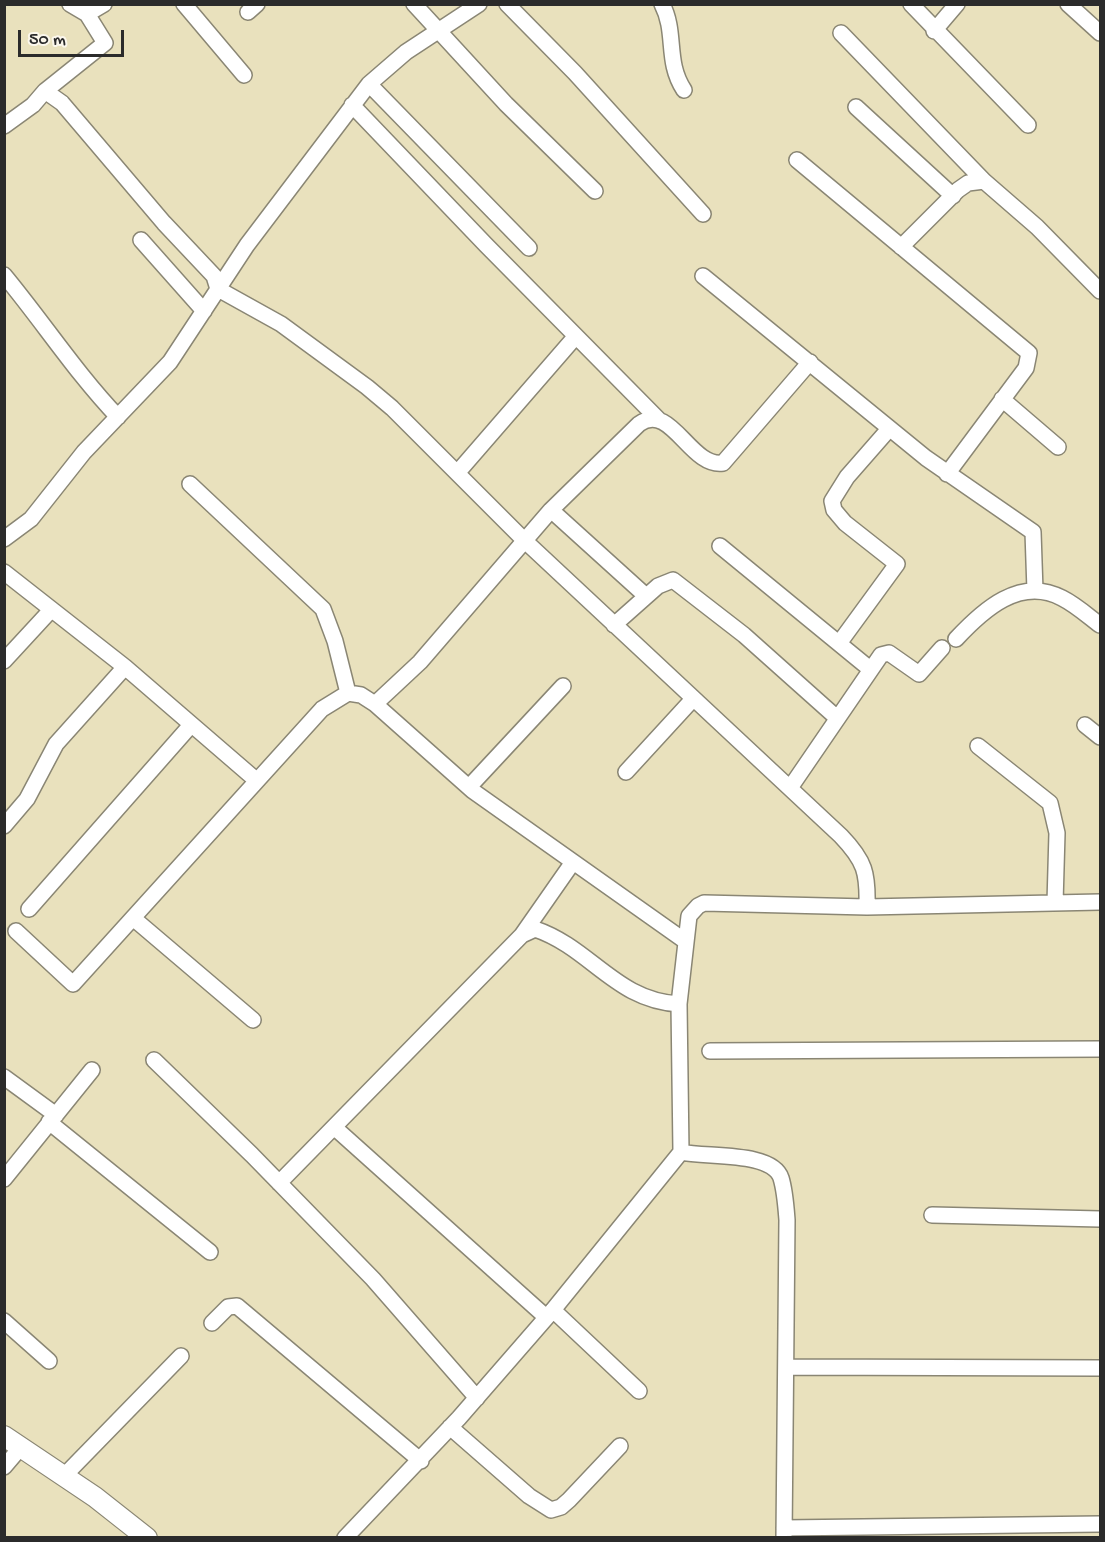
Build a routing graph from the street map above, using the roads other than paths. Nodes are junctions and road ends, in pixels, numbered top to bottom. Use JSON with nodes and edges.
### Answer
{"nodes":[{"id":1,"x":70,"y":4,"type":"edge"},
{"id":2,"x":104,"y":4,"type":"edge"},
{"id":3,"x":184,"y":4,"type":"edge"},
{"id":4,"x":414,"y":4,"type":"edge"},
{"id":5,"x":479,"y":4,"type":"edge"},
{"id":6,"x":507,"y":4,"type":"edge"},
{"id":7,"x":662,"y":4,"type":"edge"},
{"id":8,"x":911,"y":4,"type":"edge"},
{"id":9,"x":957,"y":4,"type":"edge"},
{"id":10,"x":1068,"y":4,"type":"edge"},
{"id":11,"x":87,"y":14,"type":"junction"},
{"id":12,"x":435,"y":31,"type":"junction"},
{"id":13,"x":934,"y":31,"type":"junction"},
{"id":14,"x":841,"y":33,"type":"dead end"},
{"id":15,"x":1101,"y":33,"type":"edge"},
{"id":16,"x":244,"y":75,"type":"dead end"},
{"id":17,"x":369,"y":84,"type":"junction"},
{"id":18,"x":684,"y":90,"type":"dead end"},
{"id":19,"x":45,"y":91,"type":"junction"},
{"id":20,"x":352,"y":105,"type":"junction"},
{"id":21,"x":856,"y":107,"type":"dead end"},
{"id":22,"x":1028,"y":125,"type":"dead end"},
{"id":23,"x":4,"y":126,"type":"edge"},
{"id":24,"x":797,"y":159,"type":"dead end"},
{"id":25,"x":984,"y":181,"type":"junction"},
{"id":26,"x":595,"y":191,"type":"dead end"},
{"id":27,"x":953,"y":195,"type":"junction"},
{"id":28,"x":703,"y":214,"type":"dead end"},
{"id":29,"x":141,"y":240,"type":"dead end"},
{"id":30,"x":529,"y":248,"type":"dead end"},
{"id":31,"x":901,"y":248,"type":"junction"},
{"id":32,"x":4,"y":275,"type":"edge"},
{"id":33,"x":703,"y":276,"type":"dead end"},
{"id":34,"x":218,"y":289,"type":"junction"},
{"id":35,"x":1101,"y":291,"type":"edge"},
{"id":36,"x":204,"y":311,"type":"junction"},
{"id":37,"x":576,"y":336,"type":"junction"},
{"id":38,"x":810,"y":362,"type":"junction"},
{"id":39,"x":1002,"y":399,"type":"junction"},
{"id":40,"x":118,"y":417,"type":"junction"},
{"id":41,"x":659,"y":420,"type":"junction"},
{"id":42,"x":889,"y":429,"type":"junction"},
{"id":43,"x":1058,"y":447,"type":"dead end"},
{"id":44,"x":458,"y":472,"type":"junction"},
{"id":45,"x":946,"y":474,"type":"junction"},
{"id":46,"x":190,"y":484,"type":"dead end"},
{"id":47,"x":551,"y":510,"type":"junction"},
{"id":48,"x":7,"y":532,"type":"edge"},
{"id":49,"x":524,"y":540,"type":"junction"},
{"id":50,"x":720,"y":546,"type":"dead end"},
{"id":51,"x":4,"y":573,"type":"edge"},
{"id":52,"x":1035,"y":591,"type":"junction"},
{"id":53,"x":646,"y":596,"type":"junction"},
{"id":54,"x":51,"y":610,"type":"junction"},
{"id":55,"x":614,"y":625,"type":"junction"},
{"id":56,"x":1101,"y":625,"type":"edge"},
{"id":57,"x":956,"y":639,"type":"dead end"},
{"id":58,"x":840,"y":642,"type":"junction"},
{"id":59,"x":942,"y":648,"type":"dead end"},
{"id":60,"x":4,"y":661,"type":"edge"},
{"id":61,"x":125,"y":668,"type":"junction"},
{"id":62,"x":870,"y":669,"type":"junction"},
{"id":63,"x":563,"y":686,"type":"dead end"},
{"id":64,"x":348,"y":693,"type":"junction"},
{"id":65,"x":693,"y":699,"type":"junction"},
{"id":66,"x":375,"y":704,"type":"junction"},
{"id":67,"x":837,"y":718,"type":"junction"},
{"id":68,"x":191,"y":725,"type":"junction"},
{"id":69,"x":1085,"y":725,"type":"dead end"},
{"id":70,"x":1101,"y":737,"type":"edge"},
{"id":71,"x":978,"y":746,"type":"dead end"},
{"id":72,"x":626,"y":772,"type":"dead end"},
{"id":73,"x":256,"y":780,"type":"junction"},
{"id":74,"x":469,"y":787,"type":"junction"},
{"id":75,"x":790,"y":788,"type":"junction"},
{"id":76,"x":4,"y":826,"type":"edge"},
{"id":77,"x":573,"y":862,"type":"junction"},
{"id":78,"x":1101,"y":902,"type":"edge"},
{"id":79,"x":1055,"y":903,"type":"junction"},
{"id":80,"x":867,"y":907,"type":"junction"},
{"id":81,"x":29,"y":909,"type":"dead end"},
{"id":82,"x":133,"y":918,"type":"junction"},
{"id":83,"x":16,"y":931,"type":"dead end"},
{"id":84,"x":522,"y":934,"type":"junction"},
{"id":85,"x":685,"y":941,"type":"junction"},
{"id":86,"x":680,"y":1004,"type":"junction"},
{"id":87,"x":253,"y":1020,"type":"dead end"},
{"id":88,"x":1101,"y":1048,"type":"edge"},
{"id":89,"x":710,"y":1051,"type":"dead end"},
{"id":90,"x":154,"y":1060,"type":"dead end"},
{"id":91,"x":92,"y":1070,"type":"dead end"},
{"id":92,"x":4,"y":1077,"type":"edge"},
{"id":93,"x":52,"y":1118,"type":"junction"},
{"id":94,"x":334,"y":1128,"type":"junction"},
{"id":95,"x":681,"y":1152,"type":"junction"},
{"id":96,"x":4,"y":1179,"type":"edge"},
{"id":97,"x":279,"y":1183,"type":"junction"},
{"id":98,"x":932,"y":1215,"type":"dead end"},
{"id":99,"x":1101,"y":1219,"type":"edge"},
{"id":100,"x":210,"y":1252,"type":"dead end"},
{"id":101,"x":550,"y":1313,"type":"junction"},
{"id":102,"x":4,"y":1321,"type":"edge"},
{"id":103,"x":212,"y":1323,"type":"dead end"},
{"id":104,"x":181,"y":1356,"type":"dead end"},
{"id":105,"x":49,"y":1361,"type":"dead end"},
{"id":106,"x":786,"y":1367,"type":"junction"},
{"id":107,"x":1101,"y":1368,"type":"edge"},
{"id":108,"x":639,"y":1391,"type":"dead end"},
{"id":109,"x":477,"y":1398,"type":"junction"},
{"id":110,"x":450,"y":1427,"type":"junction"},
{"id":111,"x":13,"y":1441,"type":"edge"},
{"id":112,"x":620,"y":1446,"type":"dead end"},
{"id":113,"x":421,"y":1461,"type":"junction"},
{"id":114,"x":4,"y":1467,"type":"edge"},
{"id":115,"x":64,"y":1476,"type":"junction"},
{"id":116,"x":1101,"y":1524,"type":"edge"},
{"id":117,"x":784,"y":1533,"type":"edge"},
{"id":118,"x":147,"y":1538,"type":"edge"},
{"id":119,"x":345,"y":1538,"type":"edge"}],
"edges":[{"from":1,"to":11,"type":"street"},
{"from":2,"to":11,"type":"street"},
{"from":3,"to":16,"type":"street"},
{"from":4,"to":12,"type":"street"},
{"from":5,"to":12,"type":"street"},
{"from":6,"to":28,"type":"street"},
{"from":7,"to":18,"type":"street"},
{"from":8,"to":13,"type":"street"},
{"from":9,"to":13,"type":"street"},
{"from":10,"to":15,"type":"street"},
{"from":11,"to":19,"type":"street"},
{"from":12,"to":17,"type":"street"},
{"from":12,"to":26,"type":"street"},
{"from":13,"to":22,"type":"street"},
{"from":14,"to":25,"type":"street"},
{"from":17,"to":20,"type":"street"},
{"from":17,"to":30,"type":"street"},
{"from":19,"to":23,"type":"street"},
{"from":19,"to":34,"type":"street"},
{"from":20,"to":34,"type":"street"},
{"from":20,"to":37,"type":"street"},
{"from":21,"to":27,"type":"street"},
{"from":24,"to":31,"type":"street"},
{"from":25,"to":27,"type":"street"},
{"from":25,"to":35,"type":"street"},
{"from":27,"to":31,"type":"street"},
{"from":29,"to":36,"type":"street"},
{"from":31,"to":39,"type":"street"},
{"from":32,"to":40,"type":"street"},
{"from":33,"to":38,"type":"street"},
{"from":34,"to":36,"type":"street"},
{"from":34,"to":44,"type":"street"},
{"from":36,"to":40,"type":"street"},
{"from":37,"to":41,"type":"street"},
{"from":37,"to":44,"type":"street"},
{"from":38,"to":41,"type":"street"},
{"from":38,"to":42,"type":"street"},
{"from":39,"to":43,"type":"street"},
{"from":39,"to":45,"type":"street"},
{"from":40,"to":48,"type":"street"},
{"from":41,"to":47,"type":"street"},
{"from":42,"to":45,"type":"street"},
{"from":42,"to":58,"type":"street"},
{"from":44,"to":49,"type":"street"},
{"from":45,"to":52,"type":"street"},
{"from":46,"to":64,"type":"street"},
{"from":47,"to":49,"type":"street"},
{"from":47,"to":53,"type":"street"},
{"from":49,"to":55,"type":"street"},
{"from":49,"to":66,"type":"street"},
{"from":50,"to":58,"type":"street"},
{"from":51,"to":54,"type":"street"},
{"from":52,"to":56,"type":"street"},
{"from":52,"to":57,"type":"street"},
{"from":53,"to":55,"type":"street"},
{"from":53,"to":67,"type":"street"},
{"from":54,"to":60,"type":"street"},
{"from":54,"to":61,"type":"street"},
{"from":55,"to":65,"type":"street"},
{"from":58,"to":62,"type":"street"},
{"from":59,"to":62,"type":"street"},
{"from":61,"to":68,"type":"street"},
{"from":61,"to":76,"type":"street"},
{"from":62,"to":67,"type":"street"},
{"from":63,"to":74,"type":"street"},
{"from":64,"to":66,"type":"street"},
{"from":64,"to":73,"type":"street"},
{"from":65,"to":72,"type":"street"},
{"from":65,"to":75,"type":"street"},
{"from":66,"to":74,"type":"street"},
{"from":67,"to":75,"type":"street"},
{"from":68,"to":73,"type":"street"},
{"from":68,"to":81,"type":"street"},
{"from":69,"to":70,"type":"street"},
{"from":71,"to":79,"type":"street"},
{"from":73,"to":82,"type":"street"},
{"from":74,"to":77,"type":"street"},
{"from":75,"to":80,"type":"street"},
{"from":77,"to":84,"type":"street"},
{"from":77,"to":85,"type":"street"},
{"from":78,"to":79,"type":"street"},
{"from":79,"to":80,"type":"street"},
{"from":80,"to":85,"type":"street"},
{"from":82,"to":83,"type":"street"},
{"from":82,"to":87,"type":"street"},
{"from":84,"to":86,"type":"street"},
{"from":84,"to":94,"type":"street"},
{"from":85,"to":86,"type":"street"},
{"from":86,"to":95,"type":"street"},
{"from":88,"to":89,"type":"street"},
{"from":90,"to":97,"type":"street"},
{"from":91,"to":93,"type":"street"},
{"from":92,"to":93,"type":"street"},
{"from":93,"to":96,"type":"street"},
{"from":93,"to":100,"type":"street"},
{"from":94,"to":97,"type":"street"},
{"from":94,"to":101,"type":"street"},
{"from":95,"to":101,"type":"street"},
{"from":95,"to":106,"type":"street"},
{"from":97,"to":109,"type":"street"},
{"from":98,"to":99,"type":"street"},
{"from":101,"to":108,"type":"street"},
{"from":101,"to":109,"type":"street"},
{"from":102,"to":105,"type":"street"},
{"from":103,"to":113,"type":"street"},
{"from":104,"to":115,"type":"street"},
{"from":106,"to":107,"type":"street"},
{"from":106,"to":117,"type":"street"},
{"from":109,"to":110,"type":"street"},
{"from":110,"to":112,"type":"street"},
{"from":110,"to":113,"type":"street"},
{"from":111,"to":114,"type":"street"},
{"from":111,"to":115,"type":"street"},
{"from":113,"to":119,"type":"street"},
{"from":115,"to":118,"type":"street"},
{"from":116,"to":117,"type":"street"}]}
